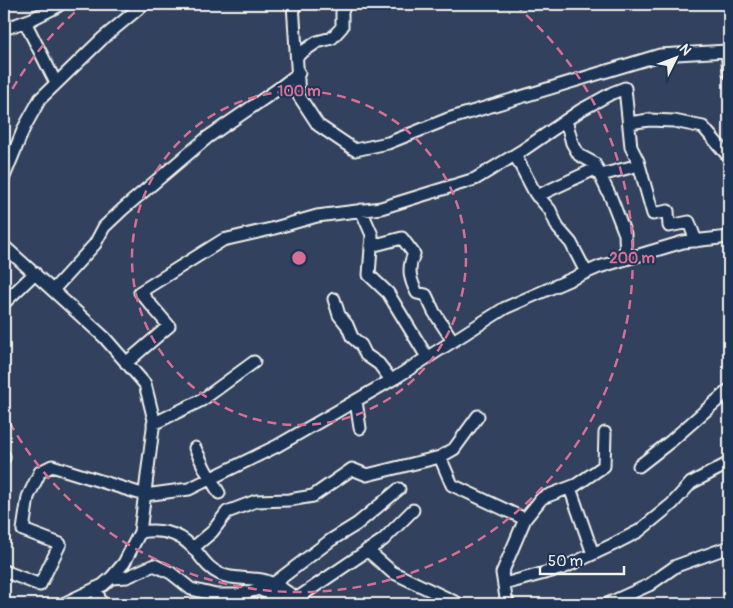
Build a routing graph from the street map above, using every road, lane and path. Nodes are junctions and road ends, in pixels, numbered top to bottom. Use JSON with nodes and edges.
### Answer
{"nodes":[{"id":1,"x":56,"y":4,"type":"edge"},
{"id":2,"x":144,"y":4,"type":"edge"},
{"id":3,"x":293,"y":4,"type":"edge"},
{"id":4,"x":345,"y":4,"type":"edge"},
{"id":5,"x":25,"y":22,"type":"junction"},
{"id":6,"x":4,"y":29,"type":"edge"},
{"id":7,"x":298,"y":55,"type":"junction"},
{"id":8,"x":729,"y":72,"type":"edge"},
{"id":9,"x":298,"y":73,"type":"junction"},
{"id":10,"x":56,"y":82,"type":"junction"},
{"id":11,"x":566,"y":120,"type":"junction"},
{"id":12,"x":629,"y":123,"type":"junction"},
{"id":13,"x":515,"y":155,"type":"junction"},
{"id":14,"x":729,"y":157,"type":"edge"},
{"id":15,"x":639,"y":165,"type":"junction"},
{"id":16,"x":599,"y":171,"type":"junction"},
{"id":17,"x":4,"y":177,"type":"edge"},
{"id":18,"x":538,"y":196,"type":"junction"},
{"id":19,"x":361,"y":210,"type":"junction"},
{"id":20,"x":729,"y":237,"type":"edge"},
{"id":21,"x":696,"y":241,"type":"junction"},
{"id":22,"x":4,"y":246,"type":"edge"},
{"id":23,"x":371,"y":246,"type":"junction"},
{"id":24,"x":626,"y":259,"type":"junction"},
{"id":25,"x":586,"y":272,"type":"junction"},
{"id":26,"x":35,"y":273,"type":"junction"},
{"id":27,"x":52,"y":290,"type":"junction"},
{"id":28,"x":334,"y":300,"type":"dead end"},
{"id":29,"x":4,"y":303,"type":"edge"},
{"id":30,"x":453,"y":341,"type":"junction"},
{"id":31,"x":427,"y":357,"type":"junction"},
{"id":32,"x":126,"y":362,"type":"junction"},
{"id":33,"x":254,"y":362,"type":"dead end"},
{"id":34,"x":391,"y":380,"type":"junction"},
{"id":35,"x":729,"y":390,"type":"edge"},
{"id":36,"x":356,"y":401,"type":"junction"},
{"id":37,"x":478,"y":416,"type":"dead end"},
{"id":38,"x":153,"y":424,"type":"junction"},
{"id":39,"x":360,"y":428,"type":"dead end"},
{"id":40,"x":605,"y":433,"type":"dead end"},
{"id":41,"x":195,"y":448,"type":"dead end"},
{"id":42,"x":440,"y":457,"type":"junction"},
{"id":43,"x":729,"y":463,"type":"edge"},
{"id":44,"x":639,"y":466,"type":"dead end"},
{"id":45,"x":210,"y":479,"type":"junction"},
{"id":46,"x":570,"y":488,"type":"junction"},
{"id":47,"x":399,"y":489,"type":"dead end"},
{"id":48,"x":218,"y":493,"type":"dead end"},
{"id":49,"x":145,"y":495,"type":"junction"},
{"id":50,"x":413,"y":510,"type":"dead end"},
{"id":51,"x":525,"y":519,"type":"junction"},
{"id":52,"x":140,"y":532,"type":"junction"},
{"id":53,"x":729,"y":546,"type":"edge"},
{"id":54,"x":193,"y":548,"type":"junction"},
{"id":55,"x":367,"y":550,"type":"junction"},
{"id":56,"x":594,"y":554,"type":"junction"},
{"id":57,"x":4,"y":571,"type":"edge"},
{"id":58,"x":111,"y":578,"type":"junction"},
{"id":59,"x":273,"y":584,"type":"junction"},
{"id":60,"x":504,"y":584,"type":"junction"},
{"id":61,"x":96,"y":588,"type":"junction"},
{"id":62,"x":294,"y":602,"type":"edge"},
{"id":63,"x":63,"y":604,"type":"edge"},
{"id":64,"x":101,"y":604,"type":"edge"},
{"id":65,"x":459,"y":604,"type":"edge"},
{"id":66,"x":509,"y":604,"type":"edge"},
{"id":67,"x":607,"y":604,"type":"edge"}],
"edges":[{"from":1,"to":5,"type":"street"},
{"from":2,"to":10,"type":"street"},
{"from":3,"to":7,"type":"street"},
{"from":4,"to":7,"type":"street"},
{"from":5,"to":6,"type":"street"},
{"from":5,"to":10,"type":"street"},
{"from":7,"to":9,"type":"street"},
{"from":8,"to":9,"type":"street"},
{"from":9,"to":27,"type":"street"},
{"from":10,"to":17,"type":"street"},
{"from":11,"to":12,"type":"street"},
{"from":11,"to":13,"type":"street"},
{"from":11,"to":16,"type":"street"},
{"from":12,"to":14,"type":"street"},
{"from":12,"to":15,"type":"street"},
{"from":13,"to":18,"type":"street"},
{"from":13,"to":19,"type":"street"},
{"from":15,"to":16,"type":"street"},
{"from":15,"to":21,"type":"street"},
{"from":16,"to":18,"type":"street"},
{"from":16,"to":24,"type":"street"},
{"from":18,"to":25,"type":"street"},
{"from":19,"to":23,"type":"street"},
{"from":19,"to":32,"type":"street"},
{"from":20,"to":21,"type":"street"},
{"from":21,"to":24,"type":"street"},
{"from":22,"to":26,"type":"street"},
{"from":23,"to":30,"type":"street"},
{"from":23,"to":31,"type":"street"},
{"from":24,"to":25,"type":"street"},
{"from":25,"to":30,"type":"street"},
{"from":26,"to":27,"type":"street"},
{"from":26,"to":29,"type":"street"},
{"from":27,"to":32,"type":"street"},
{"from":28,"to":34,"type":"street"},
{"from":30,"to":31,"type":"street"},
{"from":31,"to":34,"type":"street"},
{"from":32,"to":38,"type":"street"},
{"from":33,"to":38,"type":"street"},
{"from":34,"to":36,"type":"street"},
{"from":35,"to":44,"type":"street"},
{"from":36,"to":39,"type":"street"},
{"from":36,"to":45,"type":"street"},
{"from":37,"to":42,"type":"street"},
{"from":38,"to":49,"type":"street"},
{"from":40,"to":46,"type":"street"},
{"from":41,"to":45,"type":"street"},
{"from":42,"to":51,"type":"street"},
{"from":42,"to":54,"type":"street"},
{"from":43,"to":56,"type":"street"},
{"from":45,"to":48,"type":"street"},
{"from":45,"to":49,"type":"street"},
{"from":46,"to":51,"type":"street"},
{"from":46,"to":56,"type":"street"},
{"from":47,"to":59,"type":"street"},
{"from":49,"to":52,"type":"street"},
{"from":49,"to":57,"type":"street"},
{"from":50,"to":55,"type":"street"},
{"from":51,"to":60,"type":"street"},
{"from":52,"to":54,"type":"street"},
{"from":52,"to":58,"type":"street"},
{"from":53,"to":67,"type":"street"},
{"from":54,"to":59,"type":"street"},
{"from":55,"to":62,"type":"street"},
{"from":55,"to":65,"type":"street"},
{"from":56,"to":60,"type":"street"},
{"from":58,"to":61,"type":"street"},
{"from":58,"to":62,"type":"street"},
{"from":59,"to":62,"type":"street"},
{"from":60,"to":66,"type":"street"},
{"from":61,"to":63,"type":"street"},
{"from":61,"to":64,"type":"street"}]}
